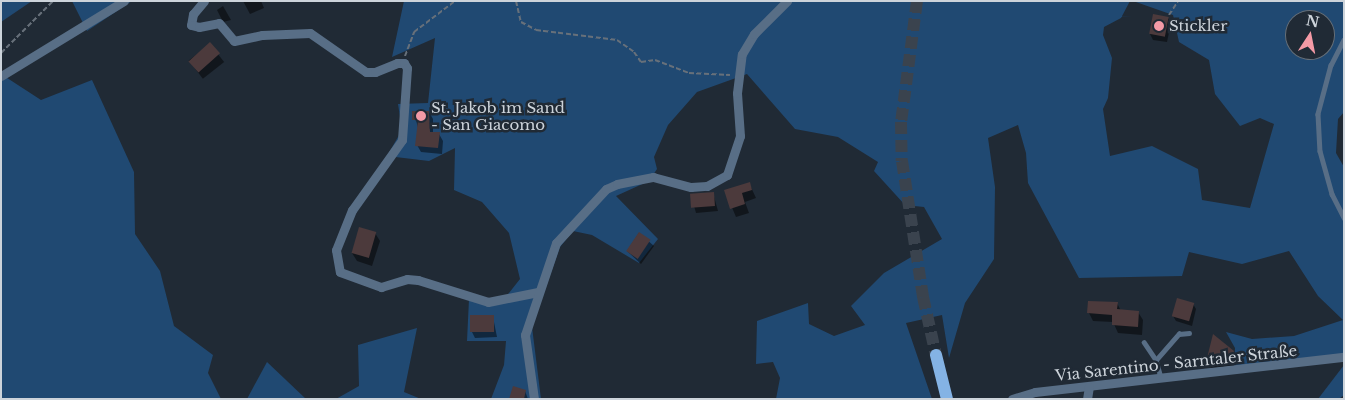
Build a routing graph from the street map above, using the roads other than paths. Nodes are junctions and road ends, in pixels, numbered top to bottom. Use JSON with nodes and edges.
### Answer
{"nodes":[{"id":1,"x":124,"y":1,"type":"edge"},
{"id":2,"x":204,"y":1,"type":"edge"},
{"id":3,"x":787,"y":1,"type":"edge"},
{"id":4,"x":1344,"y":40,"type":"edge"},
{"id":5,"x":1,"y":76,"type":"edge"},
{"id":6,"x":1344,"y":218,"type":"edge"},
{"id":7,"x":538,"y":292,"type":"junction"},
{"id":8,"x":1189,"y":333,"type":"dead end"},
{"id":9,"x":1144,"y":342,"type":"dead end"},
{"id":10,"x":936,"y":355,"type":"tunnel mouth"},
{"id":11,"x":1344,"y":357,"type":"edge"},
{"id":12,"x":1156,"y":360,"type":"junction"},
{"id":13,"x":1161,"y":377,"type":"junction"},
{"id":14,"x":1089,"y":387,"type":"junction"},
{"id":15,"x":534,"y":399,"type":"edge"},
{"id":16,"x":947,"y":399,"type":"edge"},
{"id":17,"x":1012,"y":399,"type":"edge"},
{"id":18,"x":1087,"y":399,"type":"edge"}],
"edges":[{"from":1,"to":5,"type":"street"},
{"from":2,"to":7,"type":"street"},
{"from":3,"to":7,"type":"street"},
{"from":4,"to":6,"type":"lane"},
{"from":7,"to":15,"type":"street"},
{"from":8,"to":12,"type":"lane"},
{"from":9,"to":12,"type":"lane"},
{"from":10,"to":16,"type":"main road"},
{"from":11,"to":13,"type":"street","name":"Via Sarentino - Sarntaler Straße"},
{"from":12,"to":13,"type":"lane"},
{"from":13,"to":14,"type":"street","name":"Via Sarentino - Sarntaler Straße"},
{"from":14,"to":17,"type":"street","name":"Via Sarentino - Sarntaler Straße"},
{"from":14,"to":18,"type":"street"}]}
